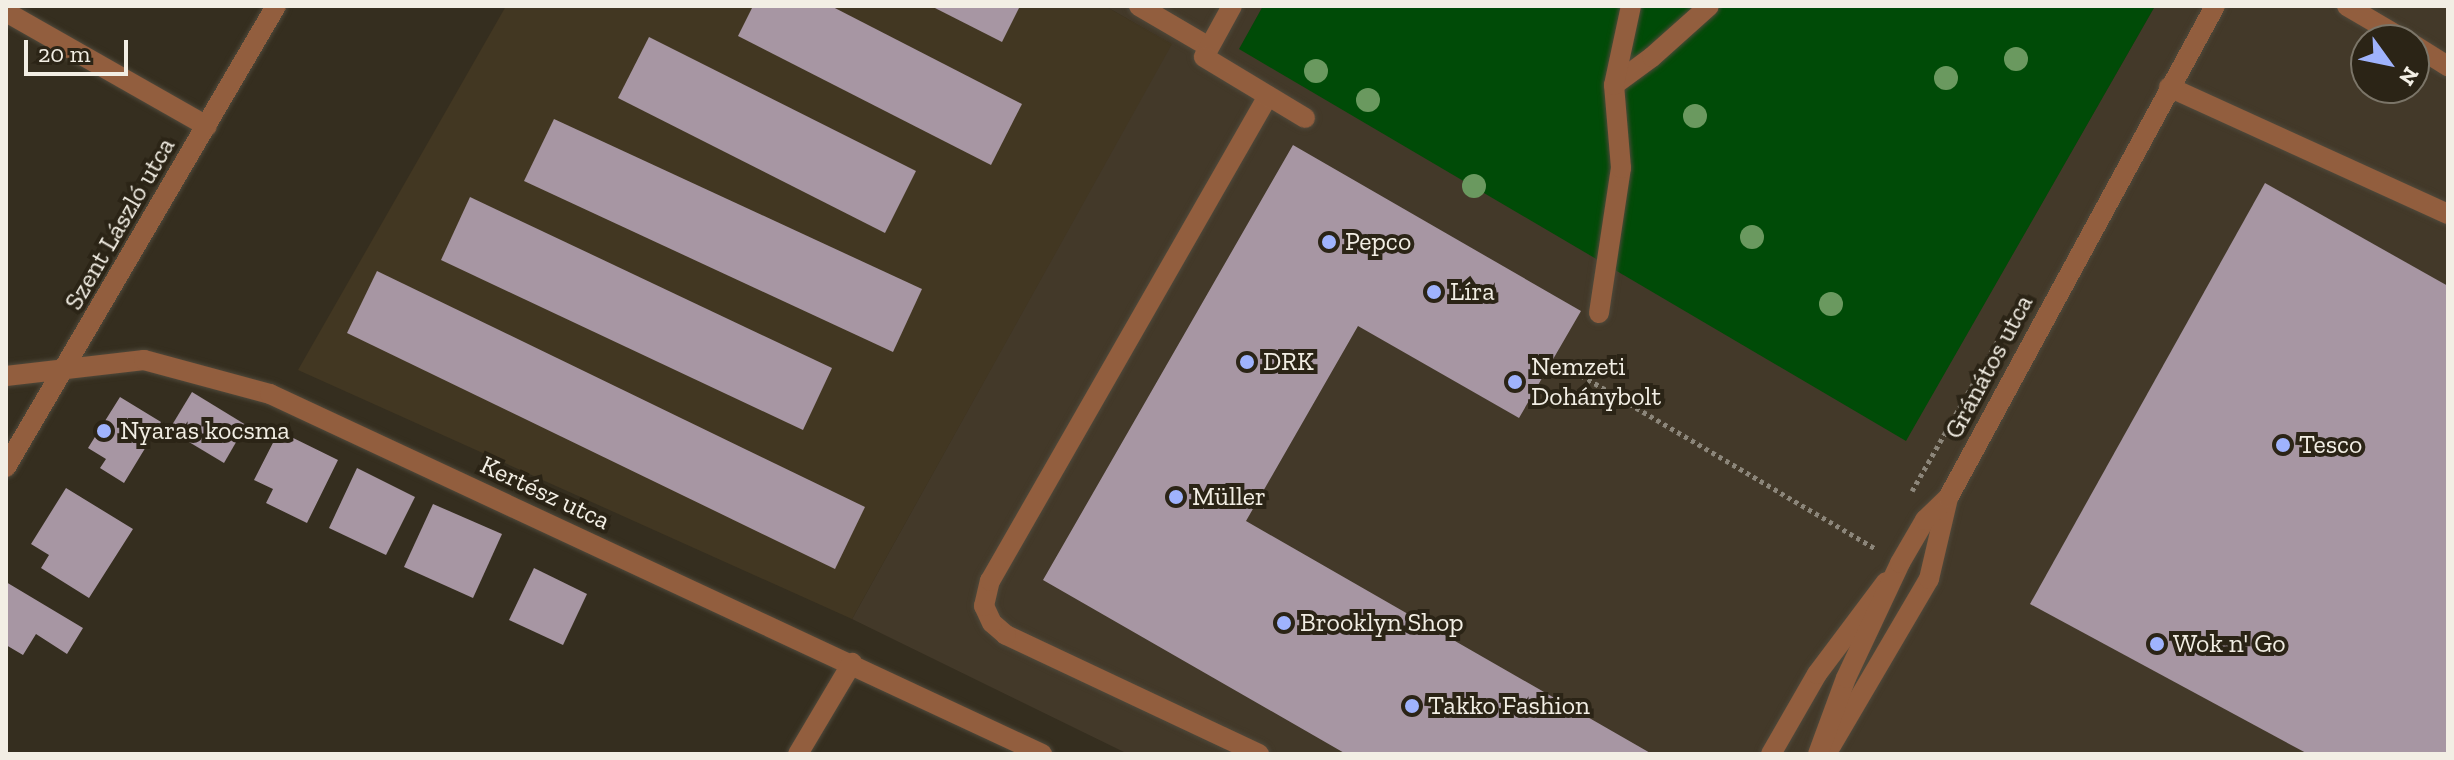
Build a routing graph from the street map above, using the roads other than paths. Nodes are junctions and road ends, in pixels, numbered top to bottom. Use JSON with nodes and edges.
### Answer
{"nodes":[{"id":1,"x":276,"y":6,"type":"edge"},
{"id":2,"x":1139,"y":6,"type":"edge"},
{"id":3,"x":1232,"y":6,"type":"edge"},
{"id":4,"x":1631,"y":6,"type":"edge"},
{"id":5,"x":1709,"y":6,"type":"edge"},
{"id":6,"x":2215,"y":6,"type":"edge"},
{"id":7,"x":2356,"y":9,"type":"edge"},
{"id":8,"x":6,"y":12,"type":"edge"},
{"id":9,"x":2380,"y":24,"type":"edge"},
{"id":10,"x":1207,"y":52,"type":"junction"},
{"id":11,"x":2430,"y":55,"type":"edge"},
{"id":12,"x":2448,"y":66,"type":"edge"},
{"id":13,"x":1614,"y":85,"type":"junction"},
{"id":14,"x":2169,"y":87,"type":"junction"},
{"id":15,"x":1268,"y":96,"type":"junction"},
{"id":16,"x":1305,"y":118,"type":"dead end"},
{"id":17,"x":207,"y":126,"type":"junction"},
{"id":18,"x":2448,"y":214,"type":"edge"},
{"id":19,"x":1599,"y":313,"type":"dead end"},
{"id":20,"x":67,"y":368,"type":"junction"},
{"id":21,"x":6,"y":376,"type":"edge"},
{"id":22,"x":6,"y":467,"type":"edge"},
{"id":23,"x":1948,"y":498,"type":"junction"},
{"id":24,"x":1900,"y":563,"type":"junction"},
{"id":25,"x":852,"y":663,"type":"junction"},
{"id":26,"x":798,"y":754,"type":"edge"},
{"id":27,"x":1042,"y":754,"type":"edge"},
{"id":28,"x":1259,"y":754,"type":"edge"},
{"id":29,"x":1771,"y":754,"type":"edge"},
{"id":30,"x":1818,"y":754,"type":"edge"},
{"id":31,"x":1827,"y":754,"type":"edge"}],
"edges":[{"from":1,"to":17,"type":"street","name":"Szent László utca"},
{"from":2,"to":10,"type":"street"},
{"from":3,"to":10,"type":"street"},
{"from":4,"to":13,"type":"street"},
{"from":5,"to":13,"type":"street"},
{"from":6,"to":14,"type":"street","name":"Gránátos utca"},
{"from":7,"to":9,"type":"street"},
{"from":8,"to":17,"type":"street"},
{"from":10,"to":15,"type":"street"},
{"from":11,"to":12,"type":"street"},
{"from":13,"to":19,"type":"street"},
{"from":14,"to":18,"type":"street"},
{"from":14,"to":23,"type":"street","name":"Gránátos utca"},
{"from":15,"to":16,"type":"street"},
{"from":15,"to":28,"type":"street"},
{"from":17,"to":20,"type":"street","name":"Szent László utca"},
{"from":20,"to":21,"type":"street","name":"Kertész utca"},
{"from":20,"to":22,"type":"street","name":"Szent László utca"},
{"from":20,"to":25,"type":"street","name":"Kertész utca"},
{"from":23,"to":24,"type":"street","name":"Gránátos utca"},
{"from":23,"to":31,"type":"street"},
{"from":24,"to":29,"type":"street"},
{"from":24,"to":30,"type":"street","name":"Gránátos utca"},
{"from":25,"to":26,"type":"street"},
{"from":25,"to":27,"type":"street","name":"Kertész utca"}]}
